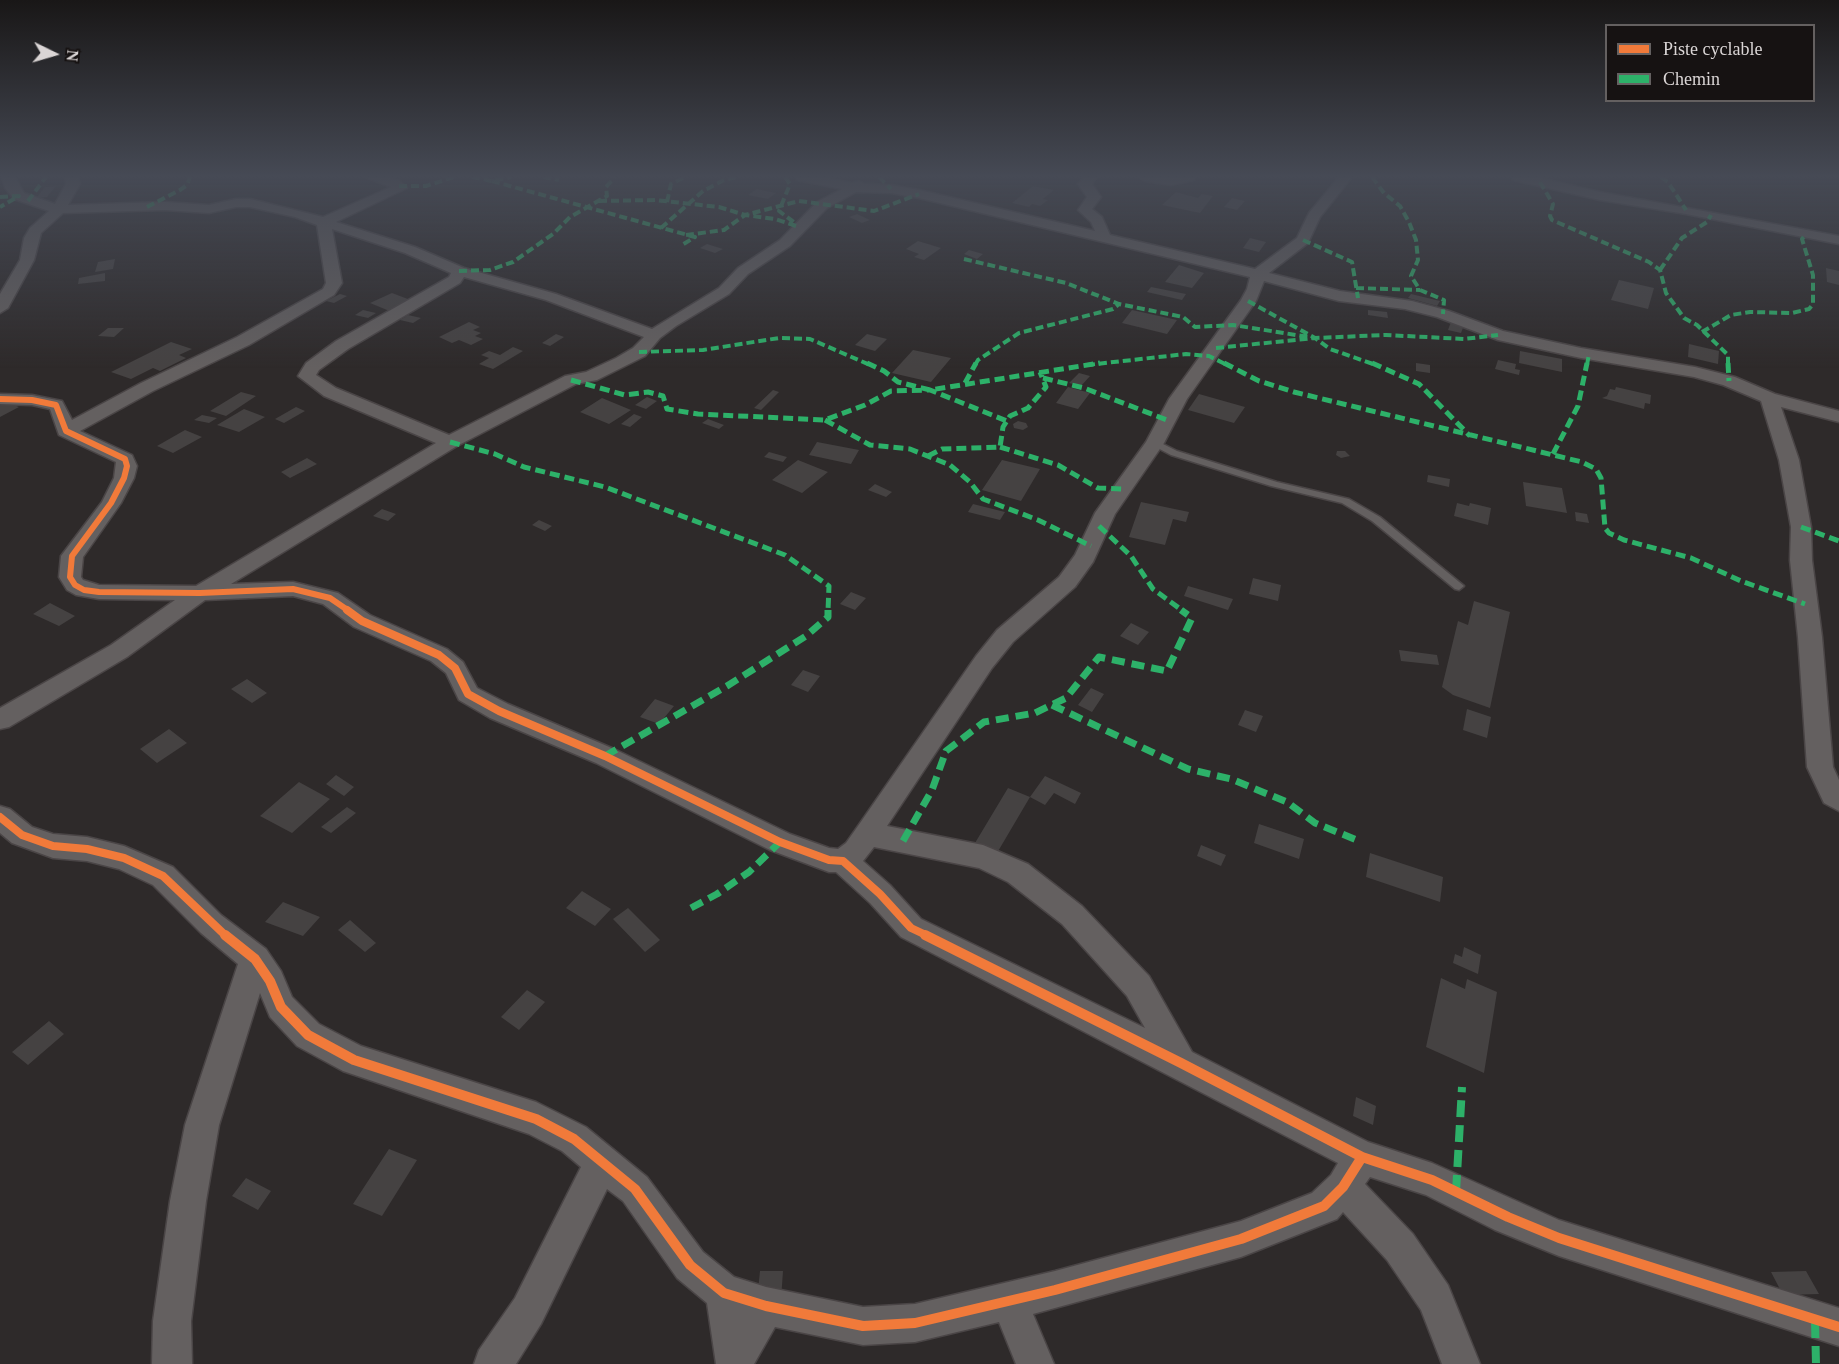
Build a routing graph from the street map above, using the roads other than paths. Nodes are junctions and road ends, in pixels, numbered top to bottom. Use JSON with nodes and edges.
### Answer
{"nodes":[{"id":1,"x":31,"y":241,"type":"edge"},
{"id":2,"x":327,"y":241,"type":"edge"},
{"id":3,"x":381,"y":241,"type":"edge"},
{"id":4,"x":787,"y":241,"type":"edge"},
{"id":5,"x":1119,"y":241,"type":"edge"},
{"id":6,"x":1302,"y":241,"type":"edge"},
{"id":7,"x":459,"y":271,"type":"junction"},
{"id":8,"x":1258,"y":274,"type":"junction"},
{"id":9,"x":0,"y":308,"type":"edge"},
{"id":10,"x":654,"y":335,"type":"junction"},
{"id":11,"x":1769,"y":398,"type":"junction"},
{"id":12,"x":0,"y":399,"type":"edge"},
{"id":13,"x":1839,"y":417,"type":"edge"},
{"id":14,"x":66,"y":431,"type":"junction"},
{"id":15,"x":450,"y":442,"type":"junction"},
{"id":16,"x":1155,"y":443,"type":"junction"},
{"id":17,"x":1460,"y":586,"type":"dead end"},
{"id":18,"x":200,"y":592,"type":"junction"},
{"id":19,"x":0,"y":720,"type":"edge"},
{"id":20,"x":1839,"y":800,"type":"edge"},
{"id":21,"x":0,"y":817,"type":"edge"},
{"id":22,"x":868,"y":834,"type":"junction"},
{"id":23,"x":843,"y":861,"type":"junction"},
{"id":24,"x":255,"y":959,"type":"junction"},
{"id":25,"x":1181,"y":1062,"type":"junction"},
{"id":26,"x":602,"y":1162,"type":"junction"},
{"id":27,"x":1353,"y":1172,"type":"junction"},
{"id":28,"x":724,"y":1293,"type":"junction"},
{"id":29,"x":1009,"y":1301,"type":"junction"},
{"id":30,"x":766,"y":1306,"type":"junction"},
{"id":31,"x":1839,"y":1327,"type":"edge"},
{"id":32,"x":735,"y":1362,"type":"edge"},
{"id":33,"x":172,"y":1364,"type":"edge"},
{"id":34,"x":493,"y":1364,"type":"edge"},
{"id":35,"x":1035,"y":1364,"type":"edge"},
{"id":36,"x":1461,"y":1364,"type":"edge"}],
"edges":[{"from":1,"to":9,"type":"street"},
{"from":2,"to":14,"type":"street"},
{"from":3,"to":7,"type":"street"},
{"from":4,"to":10,"type":"street"},
{"from":5,"to":8,"type":"street"},
{"from":6,"to":8,"type":"street"},
{"from":7,"to":10,"type":"street"},
{"from":7,"to":15,"type":"street"},
{"from":8,"to":11,"type":"street"},
{"from":8,"to":16,"type":"street"},
{"from":10,"to":15,"type":"street"},
{"from":11,"to":13,"type":"street"},
{"from":11,"to":20,"type":"street"},
{"from":12,"to":14,"type":"street"},
{"from":14,"to":18,"type":"street"},
{"from":15,"to":18,"type":"street"},
{"from":16,"to":17,"type":"lane"},
{"from":16,"to":22,"type":"street"},
{"from":18,"to":19,"type":"street"},
{"from":18,"to":23,"type":"street"},
{"from":21,"to":24,"type":"street"},
{"from":22,"to":23,"type":"street"},
{"from":22,"to":25,"type":"street"},
{"from":23,"to":25,"type":"street"},
{"from":24,"to":26,"type":"street"},
{"from":24,"to":33,"type":"street"},
{"from":25,"to":27,"type":"street"},
{"from":26,"to":28,"type":"street"},
{"from":26,"to":34,"type":"street"},
{"from":27,"to":29,"type":"street"},
{"from":27,"to":31,"type":"street"},
{"from":27,"to":36,"type":"street"},
{"from":28,"to":30,"type":"street"},
{"from":28,"to":32,"type":"street"},
{"from":29,"to":30,"type":"street"},
{"from":29,"to":35,"type":"street"},
{"from":30,"to":32,"type":"street"}]}
